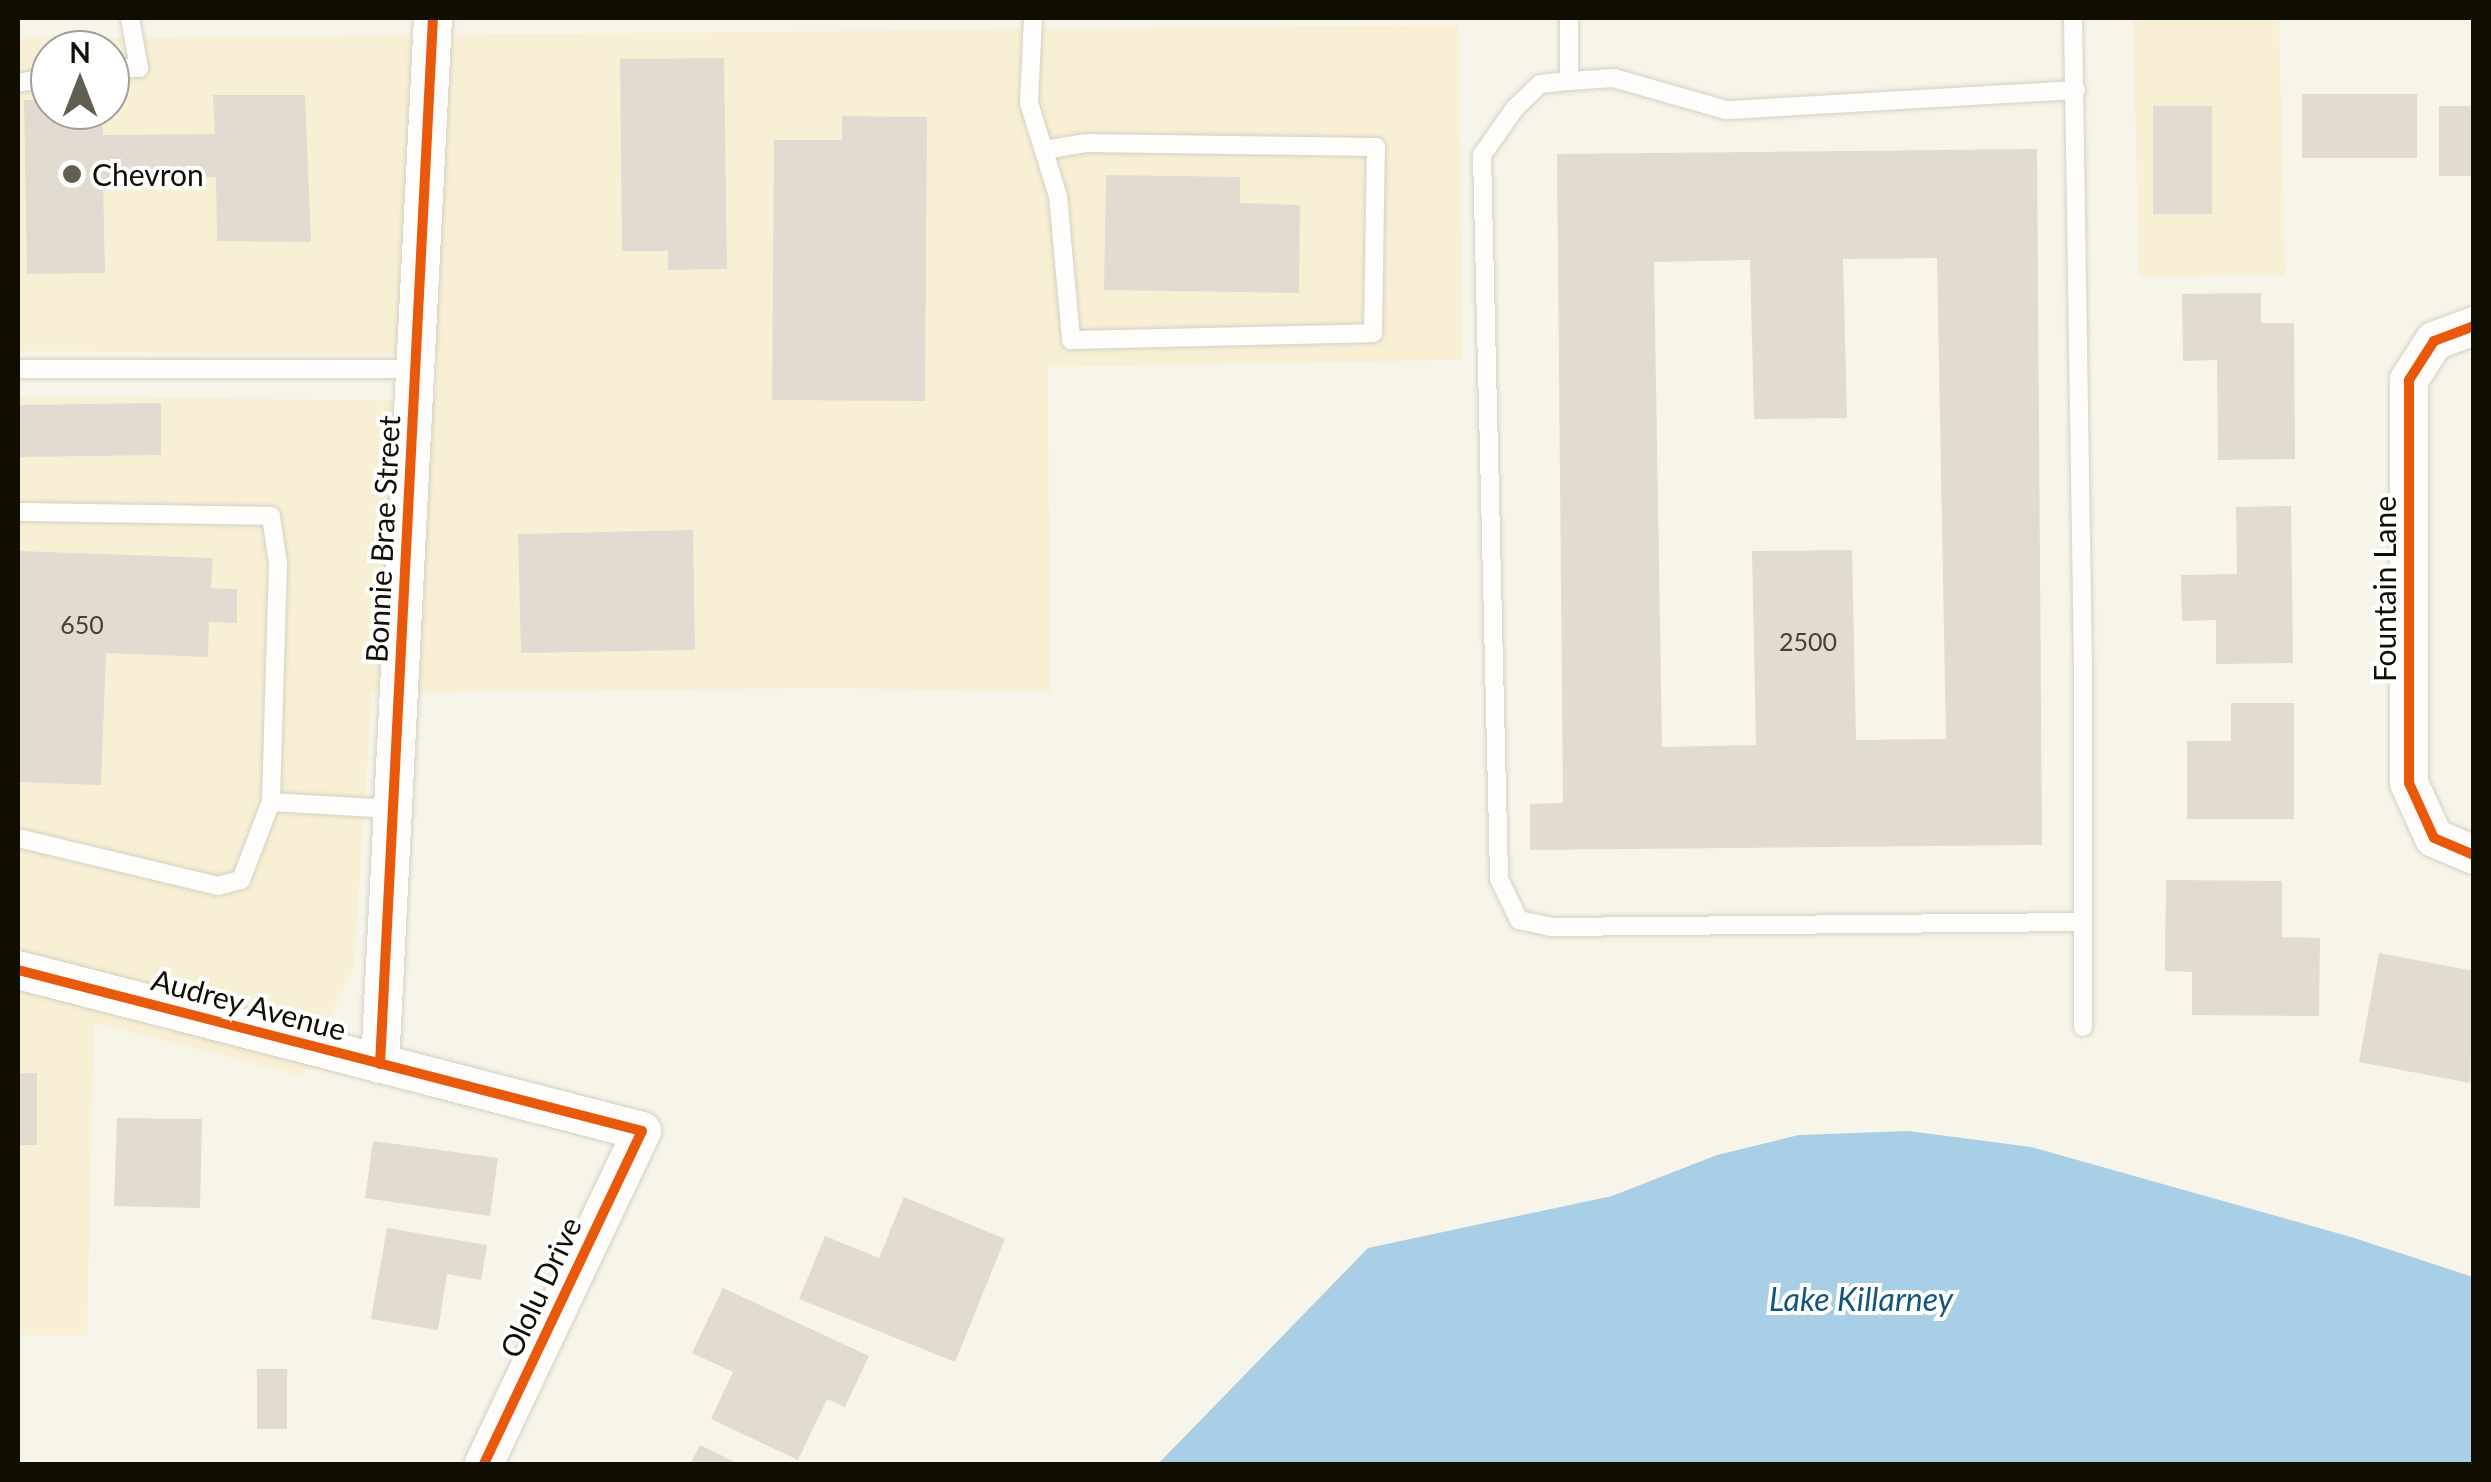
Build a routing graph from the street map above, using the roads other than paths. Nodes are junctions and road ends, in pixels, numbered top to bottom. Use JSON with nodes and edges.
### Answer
{"nodes":[{"id":1,"x":130,"y":18,"type":"edge"},
{"id":2,"x":434,"y":18,"type":"edge"},
{"id":3,"x":1033,"y":18,"type":"edge"},
{"id":4,"x":1568,"y":18,"type":"edge"},
{"id":5,"x":2073,"y":18,"type":"edge"},
{"id":6,"x":130,"y":68,"type":"edge"},
{"id":7,"x":1569,"y":81,"type":"junction"},
{"id":8,"x":2076,"y":90,"type":"junction"},
{"id":9,"x":1044,"y":150,"type":"junction"},
{"id":10,"x":2474,"y":326,"type":"edge"},
{"id":11,"x":18,"y":369,"type":"edge"},
{"id":12,"x":416,"y":369,"type":"junction"},
{"id":13,"x":18,"y":512,"type":"edge"},
{"id":14,"x":272,"y":802,"type":"junction"},
{"id":15,"x":393,"y":809,"type":"junction"},
{"id":16,"x":18,"y":838,"type":"edge"},
{"id":17,"x":2474,"y":855,"type":"edge"},
{"id":18,"x":2083,"y":922,"type":"junction"},
{"id":19,"x":18,"y":970,"type":"edge"},
{"id":20,"x":2083,"y":1027,"type":"dead end"},
{"id":21,"x":380,"y":1064,"type":"junction"},
{"id":22,"x":642,"y":1131,"type":"joint"},
{"id":23,"x":484,"y":1464,"type":"edge"}],
"edges":[{"from":1,"to":6,"type":"lane"},
{"from":2,"to":12,"type":"street","name":"Bonnie Brae Street"},
{"from":3,"to":9,"type":"lane"},
{"from":4,"to":7,"type":"lane"},
{"from":5,"to":8,"type":"lane"},
{"from":7,"to":8,"type":"lane"},
{"from":7,"to":18,"type":"lane"},
{"from":8,"to":18,"type":"lane"},
{"from":9,"to":9,"type":"lane"},
{"from":10,"to":17,"type":"street","name":"Fountain Lane"},
{"from":11,"to":12,"type":"lane"},
{"from":12,"to":15,"type":"street","name":"Bonnie Brae Street"},
{"from":13,"to":14,"type":"lane"},
{"from":14,"to":15,"type":"lane"},
{"from":14,"to":16,"type":"lane"},
{"from":15,"to":21,"type":"street","name":"Bonnie Brae Street"},
{"from":18,"to":20,"type":"lane"},
{"from":19,"to":21,"type":"street","name":"Audrey Avenue"},
{"from":21,"to":22,"type":"street","name":"Audrey Avenue"},
{"from":22,"to":23,"type":"street","name":"Ololu Drive"}]}
